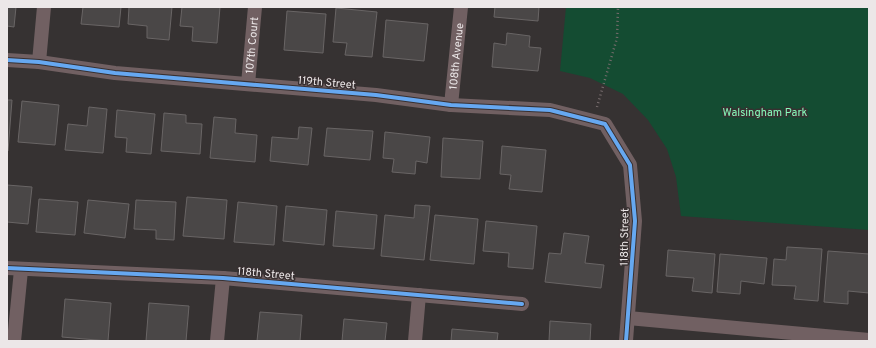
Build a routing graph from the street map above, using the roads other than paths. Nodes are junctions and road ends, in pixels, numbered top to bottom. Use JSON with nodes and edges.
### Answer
{"nodes":[{"id":1,"x":44,"y":7,"type":"edge"},
{"id":2,"x":255,"y":7,"type":"edge"},
{"id":3,"x":461,"y":7,"type":"edge"},
{"id":4,"x":7,"y":60,"type":"edge"},
{"id":5,"x":39,"y":62,"type":"junction"},
{"id":6,"x":248,"y":84,"type":"junction"},
{"id":7,"x":451,"y":105,"type":"junction"},
{"id":8,"x":625,"y":157,"type":"joint"},
{"id":9,"x":14,"y":269,"type":"edge"},
{"id":10,"x":223,"y":278,"type":"junction"},
{"id":11,"x":419,"y":295,"type":"junction"},
{"id":12,"x":522,"y":304,"type":"dead end"},
{"id":13,"x":628,"y":318,"type":"junction"},
{"id":14,"x":817,"y":338,"type":"edge"},
{"id":15,"x":869,"y":340,"type":"edge"},
{"id":16,"x":14,"y":341,"type":"edge"},
{"id":17,"x":217,"y":341,"type":"edge"},
{"id":18,"x":415,"y":341,"type":"edge"},
{"id":19,"x":626,"y":341,"type":"edge"}],
"edges":[{"from":1,"to":5,"type":"street"},
{"from":2,"to":6,"type":"street","name":"107th Court"},
{"from":3,"to":7,"type":"street","name":"108th Avenue"},
{"from":4,"to":5,"type":"street","name":"119th Street"},
{"from":5,"to":6,"type":"street","name":"119th Street"},
{"from":6,"to":7,"type":"street","name":"119th Street"},
{"from":7,"to":8,"type":"street","name":"119th Street"},
{"from":8,"to":13,"type":"street","name":"118th Street"},
{"from":9,"to":10,"type":"street","name":"118th Street"},
{"from":9,"to":16,"type":"street"},
{"from":10,"to":11,"type":"street","name":"118th Street"},
{"from":10,"to":17,"type":"street"},
{"from":11,"to":12,"type":"street","name":"118th Street"},
{"from":11,"to":18,"type":"street"},
{"from":13,"to":14,"type":"street"},
{"from":13,"to":19,"type":"street","name":"118th Street"},
{"from":14,"to":15,"type":"street"}]}
